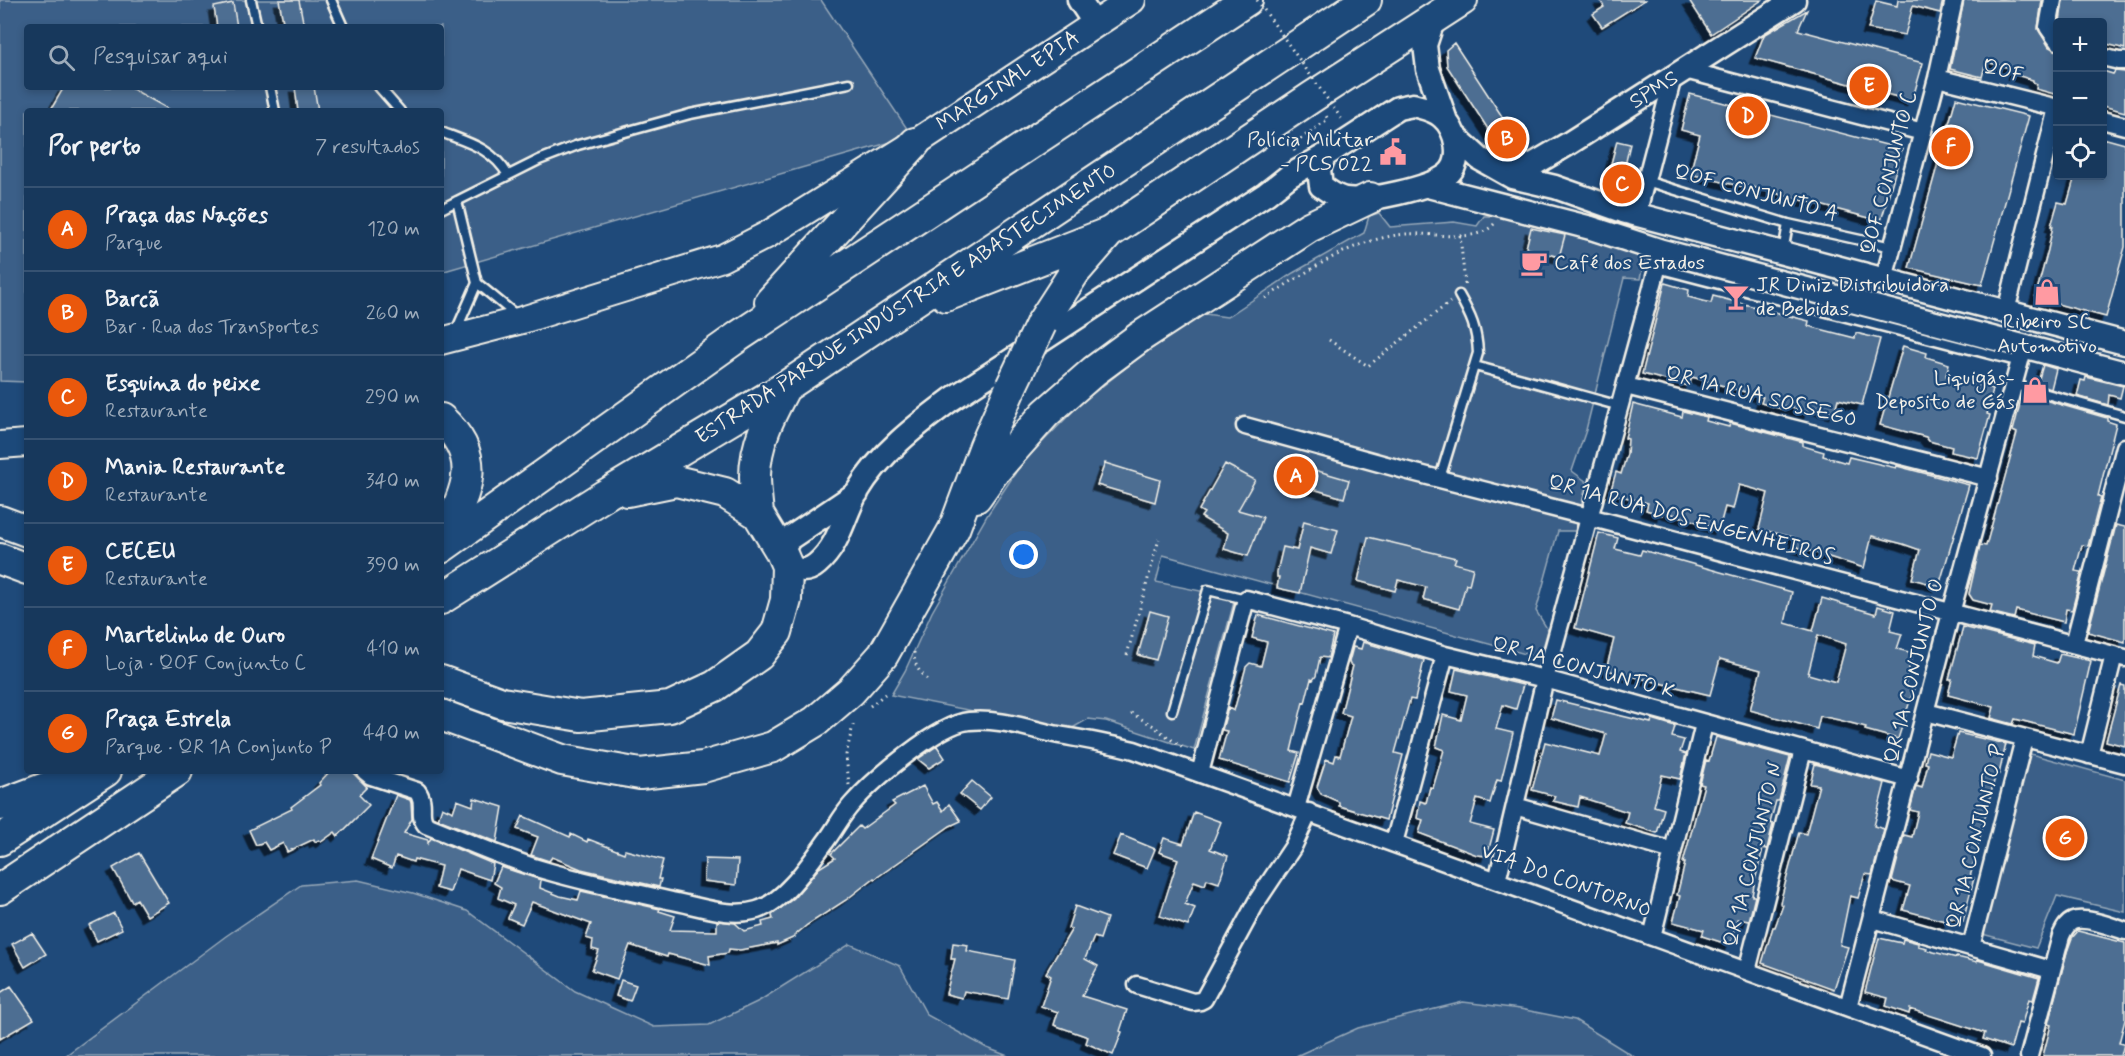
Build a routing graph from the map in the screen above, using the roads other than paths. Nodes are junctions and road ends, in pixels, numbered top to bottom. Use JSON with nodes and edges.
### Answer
{"nodes":[{"id":1,"x":251,"y":0,"type":"edge"},
{"id":2,"x":331,"y":0,"type":"edge"},
{"id":3,"x":1079,"y":0,"type":"edge"},
{"id":4,"x":1132,"y":0,"type":"edge"},
{"id":5,"x":1247,"y":0,"type":"edge"},
{"id":6,"x":1366,"y":0,"type":"edge"},
{"id":7,"x":1462,"y":0,"type":"edge"},
{"id":8,"x":1794,"y":0,"type":"edge"},
{"id":9,"x":1954,"y":0,"type":"edge"},
{"id":10,"x":2053,"y":0,"type":"edge"},
{"id":11,"x":1434,"y":18,"type":"junction"},
{"id":12,"x":256,"y":24,"type":"edge"},
{"id":13,"x":342,"y":24,"type":"edge"},
{"id":14,"x":1095,"y":24,"type":"junction"},
{"id":15,"x":2053,"y":34,"type":"edge"},
{"id":16,"x":2107,"y":58,"type":"edge"},
{"id":17,"x":2125,"y":61,"type":"edge"},
{"id":18,"x":1679,"y":74,"type":"junction"},
{"id":19,"x":1937,"y":78,"type":"junction"},
{"id":20,"x":849,"y":83,"type":"dead end"},
{"id":21,"x":271,"y":90,"type":"edge"},
{"id":22,"x":382,"y":90,"type":"edge"},
{"id":23,"x":2053,"y":107,"type":"edge"},
{"id":24,"x":274,"y":108,"type":"edge"},
{"id":25,"x":397,"y":108,"type":"edge"},
{"id":26,"x":2107,"y":121,"type":"edge"},
{"id":27,"x":2053,"y":124,"type":"edge"},
{"id":28,"x":1449,"y":126,"type":"junction"},
{"id":29,"x":2125,"y":126,"type":"edge"},
{"id":30,"x":1923,"y":132,"type":"junction"},
{"id":31,"x":444,"y":133,"type":"edge"},
{"id":32,"x":915,"y":143,"type":"junction"},
{"id":33,"x":1324,"y":156,"type":"junction"},
{"id":34,"x":508,"y":176,"type":"junction"},
{"id":35,"x":1512,"y":177,"type":"junction"},
{"id":36,"x":1646,"y":181,"type":"junction"},
{"id":37,"x":1321,"y":186,"type":"junction"},
{"id":38,"x":1428,"y":186,"type":"junction"},
{"id":39,"x":1266,"y":194,"type":"junction"},
{"id":40,"x":1370,"y":198,"type":"junction"},
{"id":41,"x":458,"y":201,"type":"junction"},
{"id":42,"x":444,"y":208,"type":"edge"},
{"id":43,"x":1637,"y":214,"type":"junction"},
{"id":44,"x":1788,"y":224,"type":"junction"},
{"id":45,"x":1110,"y":232,"type":"junction"},
{"id":46,"x":1614,"y":235,"type":"junction"},
{"id":47,"x":1892,"y":247,"type":"junction"},
{"id":48,"x":1783,"y":252,"type":"junction"},
{"id":49,"x":1660,"y":260,"type":"junction"},
{"id":50,"x":1835,"y":265,"type":"junction"},
{"id":51,"x":1884,"y":279,"type":"junction"},
{"id":52,"x":477,"y":283,"type":"junction"},
{"id":53,"x":1827,"y":294,"type":"junction"},
{"id":54,"x":1459,"y":295,"type":"road end"},
{"id":55,"x":2006,"y":311,"type":"junction"},
{"id":56,"x":896,"y":315,"type":"junction"},
{"id":57,"x":522,"y":320,"type":"junction"},
{"id":58,"x":740,"y":336,"type":"junction"},
{"id":59,"x":448,"y":339,"type":"edge"},
{"id":60,"x":2125,"y":343,"type":"edge"},
{"id":61,"x":2022,"y":354,"type":"junction"},
{"id":62,"x":1475,"y":366,"type":"junction"},
{"id":63,"x":2125,"y":373,"type":"edge"},
{"id":64,"x":2014,"y":385,"type":"junction"},
{"id":65,"x":1626,"y":386,"type":"junction"},
{"id":66,"x":785,"y":387,"type":"junction"},
{"id":67,"x":1620,"y":406,"type":"junction"},
{"id":68,"x":2125,"y":416,"type":"edge"},
{"id":69,"x":444,"y":422,"type":"edge"},
{"id":70,"x":1245,"y":426,"type":"dead end"},
{"id":71,"x":24,"y":443,"type":"edge"},
{"id":72,"x":0,"y":445,"type":"edge"},
{"id":73,"x":2125,"y":447,"type":"edge"},
{"id":74,"x":1440,"y":478,"type":"junction"},
{"id":75,"x":1989,"y":478,"type":"junction"},
{"id":76,"x":857,"y":493,"type":"junction"},
{"id":77,"x":605,"y":495,"type":"junction"},
{"id":78,"x":2117,"y":512,"type":"edge"},
{"id":79,"x":758,"y":514,"type":"junction"},
{"id":80,"x":1589,"y":517,"type":"junction"},
{"id":81,"x":0,"y":521,"type":"edge"},
{"id":82,"x":954,"y":529,"type":"junction"},
{"id":83,"x":24,"y":530,"type":"edge"},
{"id":84,"x":444,"y":535,"type":"edge"},
{"id":85,"x":444,"y":546,"type":"edge"},
{"id":86,"x":0,"y":559,"type":"edge"},
{"id":87,"x":784,"y":559,"type":"junction"},
{"id":88,"x":24,"y":568,"type":"edge"},
{"id":89,"x":0,"y":576,"type":"edge"},
{"id":90,"x":24,"y":581,"type":"edge"},
{"id":91,"x":444,"y":597,"type":"edge"},
{"id":92,"x":1246,"y":599,"type":"junction"},
{"id":93,"x":1951,"y":613,"type":"junction"},
{"id":94,"x":1348,"y":626,"type":"junction"},
{"id":95,"x":2074,"y":644,"type":"junction"},
{"id":96,"x":1444,"y":655,"type":"junction"},
{"id":97,"x":2119,"y":657,"type":"edge"},
{"id":98,"x":1545,"y":680,"type":"junction"},
{"id":99,"x":444,"y":682,"type":"edge"},
{"id":100,"x":1172,"y":711,"type":"dead end"},
{"id":101,"x":1926,"y":712,"type":"junction"},
{"id":102,"x":444,"y":716,"type":"edge"},
{"id":103,"x":1704,"y":724,"type":"junction"},
{"id":104,"x":2024,"y":739,"type":"junction"},
{"id":105,"x":1803,"y":750,"type":"junction"},
{"id":106,"x":2089,"y":755,"type":"junction"},
{"id":107,"x":2125,"y":764,"type":"edge"},
{"id":108,"x":1202,"y":767,"type":"junction"},
{"id":109,"x":84,"y":774,"type":"edge"},
{"id":110,"x":101,"y":774,"type":"edge"},
{"id":111,"x":172,"y":774,"type":"edge"},
{"id":112,"x":369,"y":774,"type":"edge"},
{"id":113,"x":1909,"y":778,"type":"junction"},
{"id":114,"x":0,"y":805,"type":"edge"},
{"id":115,"x":1515,"y":806,"type":"junction"},
{"id":116,"x":1303,"y":810,"type":"junction"},
{"id":117,"x":0,"y":840,"type":"edge"},
{"id":118,"x":1394,"y":843,"type":"junction"},
{"id":119,"x":1673,"y":851,"type":"junction"},
{"id":120,"x":1497,"y":881,"type":"junction"},
{"id":121,"x":0,"y":889,"type":"edge"},
{"id":122,"x":1872,"y":919,"type":"junction"},
{"id":123,"x":2125,"y":931,"type":"edge"},
{"id":124,"x":1652,"y":937,"type":"junction"},
{"id":125,"x":1971,"y":947,"type":"junction"},
{"id":126,"x":2052,"y":970,"type":"junction"},
{"id":127,"x":1747,"y":971,"type":"junction"},
{"id":128,"x":1137,"y":985,"type":"dead end"},
{"id":129,"x":1848,"y":1008,"type":"junction"},
{"id":130,"x":1982,"y":1056,"type":"edge"},
{"id":131,"x":2029,"y":1056,"type":"edge"}],
"edges":[{"from":1,"to":12,"type":"lane"},
{"from":2,"to":13,"type":"lane"},
{"from":3,"to":14,"type":"street"},
{"from":4,"to":14,"type":"main road","name":"MARGINAL EPIA"},
{"from":5,"to":58,"type":"highway"},
{"from":6,"to":56,"type":"highway","name":"ESTRADA PARQUE INDÚSTRIA E ABASTECIMENTO"},
{"from":7,"to":11,"type":"highway"},
{"from":8,"to":18,"type":"street","name":"SPMS"},
{"from":9,"to":19,"type":"street","name":"QOF CONJUNTO C"},
{"from":10,"to":15,"type":"street"},
{"from":11,"to":28,"type":"street"},
{"from":11,"to":45,"type":"highway"},
{"from":14,"to":32,"type":"main road","name":"MARGINAL EPIA"},
{"from":16,"to":17,"type":"street"},
{"from":18,"to":30,"type":"street"},
{"from":18,"to":35,"type":"street","name":"SPMS"},
{"from":18,"to":36,"type":"street"},
{"from":19,"to":23,"type":"street","name":"QOF"},
{"from":19,"to":30,"type":"street","name":"QOF CONJUNTO C"},
{"from":20,"to":34,"type":"lane"},
{"from":21,"to":24,"type":"lane"},
{"from":22,"to":25,"type":"lane"},
{"from":26,"to":29,"type":"street"},
{"from":27,"to":55,"type":"street"},
{"from":28,"to":33,"type":"street"},
{"from":28,"to":35,"type":"street"},
{"from":28,"to":38,"type":"street"},
{"from":30,"to":47,"type":"street","name":"QOF CONJUNTO C"},
{"from":31,"to":34,"type":"lane"},
{"from":32,"to":57,"type":"main road","name":"MARGINAL EPIA"},
{"from":32,"to":58,"type":"highway"},
{"from":33,"to":37,"type":"street"},
{"from":33,"to":39,"type":"street"},
{"from":34,"to":41,"type":"lane"},
{"from":35,"to":43,"type":"street"},
{"from":36,"to":43,"type":"street"},
{"from":36,"to":44,"type":"lane","name":"QOF CONJUNTO A"},
{"from":37,"to":39,"type":"street"},
{"from":37,"to":40,"type":"street"},
{"from":38,"to":40,"type":"street"},
{"from":38,"to":46,"type":"street"},
{"from":39,"to":76,"type":"street"},
{"from":40,"to":82,"type":"highway"},
{"from":41,"to":42,"type":"lane"},
{"from":41,"to":52,"type":"lane"},
{"from":43,"to":46,"type":"street"},
{"from":43,"to":48,"type":"street"},
{"from":44,"to":47,"type":"lane","name":"QOF CONJUNTO A"},
{"from":44,"to":48,"type":"lane"},
{"from":45,"to":56,"type":"highway"},
{"from":45,"to":82,"type":"highway","bridge":true},
{"from":46,"to":49,"type":"street"},
{"from":47,"to":51,"type":"street","name":"QOF CONJUNTO C"},
{"from":48,"to":50,"type":"street"},
{"from":49,"to":53,"type":"street"},
{"from":49,"to":61,"type":"lane"},
{"from":49,"to":65,"type":"street"},
{"from":50,"to":51,"type":"street"},
{"from":50,"to":53,"type":"street"},
{"from":51,"to":55,"type":"street"},
{"from":52,"to":57,"type":"lane"},
{"from":52,"to":59,"type":"lane"},
{"from":53,"to":61,"type":"street"},
{"from":54,"to":62,"type":"lane"},
{"from":55,"to":60,"type":"street"},
{"from":56,"to":66,"type":"highway","name":"ESTRADA PARQUE INDÚSTRIA E ABASTECIMENTO"},
{"from":57,"to":59,"type":"main road","name":"MARGINAL EPIA"},
{"from":58,"to":85,"type":"highway"},
{"from":61,"to":63,"type":"street"},
{"from":61,"to":64,"type":"street","name":"QR 1A CONJUNTO O"},
{"from":62,"to":67,"type":"lane"},
{"from":62,"to":74,"type":"lane"},
{"from":64,"to":68,"type":"lane"},
{"from":64,"to":75,"type":"street","name":"QR 1A CONJUNTO O"},
{"from":65,"to":67,"type":"street"},
{"from":65,"to":75,"type":"street","name":"QR 1A RUA SOSSEGO"},
{"from":66,"to":77,"type":"highway","name":"ESTRADA PARQUE INDÚSTRIA E ABASTECIMENTO"},
{"from":66,"to":79,"type":"highway"},
{"from":67,"to":80,"type":"street"},
{"from":69,"to":84,"type":"highway"},
{"from":70,"to":74,"type":"street","name":"QR 1A RUA DOS ENGENHEIROS"},
{"from":71,"to":72,"type":"main road"},
{"from":73,"to":78,"type":"street"},
{"from":74,"to":80,"type":"street","name":"QR 1A RUA DOS ENGENHEIROS"},
{"from":75,"to":93,"type":"street","name":"QR 1A CONJUNTO O"},
{"from":76,"to":87,"type":"street"},
{"from":76,"to":87,"type":"street"},
{"from":77,"to":79,"type":"highway"},
{"from":77,"to":91,"type":"highway","name":"ESTRADA PARQUE INDÚSTRIA E ABASTECIMENTO"},
{"from":78,"to":95,"type":"street"},
{"from":79,"to":87,"type":"highway"},
{"from":80,"to":93,"type":"street","name":"QR 1A RUA DOS ENGENHEIROS"},
{"from":80,"to":98,"type":"street"},
{"from":81,"to":83,"type":"highway"},
{"from":82,"to":102,"type":"highway"},
{"from":86,"to":88,"type":"highway"},
{"from":87,"to":99,"type":"highway"},
{"from":89,"to":90,"type":"highway"},
{"from":92,"to":94,"type":"street","name":"QR 1A CONJUNTO K"},
{"from":92,"to":100,"type":"lane"},
{"from":92,"to":108,"type":"street"},
{"from":93,"to":95,"type":"street","name":"QR 1A RUA DOS ENGENHEIROS"},
{"from":93,"to":101,"type":"street","name":"QR 1A CONJUNTO O"},
{"from":94,"to":96,"type":"street","name":"QR 1A CONJUNTO K"},
{"from":94,"to":116,"type":"street"},
{"from":95,"to":97,"type":"street","name":"QR 1A RUA DOS ENGENHEIROS"},
{"from":96,"to":98,"type":"street","name":"QR 1A CONJUNTO K"},
{"from":96,"to":118,"type":"street"},
{"from":97,"to":106,"type":"street"},
{"from":98,"to":103,"type":"street","name":"QR 1A CONJUNTO K"},
{"from":98,"to":115,"type":"street"},
{"from":101,"to":104,"type":"street"},
{"from":101,"to":113,"type":"street","name":"QR 1A CONJUNTO O"},
{"from":103,"to":105,"type":"street","name":"QR 1A CONJUNTO K"},
{"from":103,"to":119,"type":"street"},
{"from":104,"to":106,"type":"street"},
{"from":104,"to":125,"type":"street","name":"QR 1A CONJUNTO P"},
{"from":105,"to":113,"type":"street","name":"QR 1A CONJUNTO K"},
{"from":105,"to":127,"type":"street","name":"QR 1A CONJUNTO N"},
{"from":106,"to":107,"type":"street"},
{"from":108,"to":112,"type":"street","name":"VIA DO CONTORNO"},
{"from":108,"to":116,"type":"street","name":"VIA DO CONTORNO"},
{"from":109,"to":114,"type":"highway"},
{"from":110,"to":117,"type":"highway"},
{"from":111,"to":121,"type":"highway"},
{"from":113,"to":122,"type":"street","name":"QR 1A CONJUNTO O"},
{"from":115,"to":119,"type":"street"},
{"from":115,"to":120,"type":"street"},
{"from":116,"to":118,"type":"street","name":"VIA DO CONTORNO"},
{"from":116,"to":128,"type":"street"},
{"from":118,"to":120,"type":"street","name":"VIA DO CONTORNO"},
{"from":119,"to":124,"type":"street"},
{"from":120,"to":124,"type":"street","name":"VIA DO CONTORNO"},
{"from":122,"to":125,"type":"street"},
{"from":122,"to":129,"type":"street","name":"QR 1A CONJUNTO O"},
{"from":123,"to":126,"type":"street"},
{"from":124,"to":127,"type":"street","name":"VIA DO CONTORNO"},
{"from":125,"to":126,"type":"street"},
{"from":126,"to":131,"type":"street"},
{"from":127,"to":129,"type":"street","name":"VIA DO CONTORNO"},
{"from":129,"to":130,"type":"street","name":"VIA DO CONTORNO"}]}
